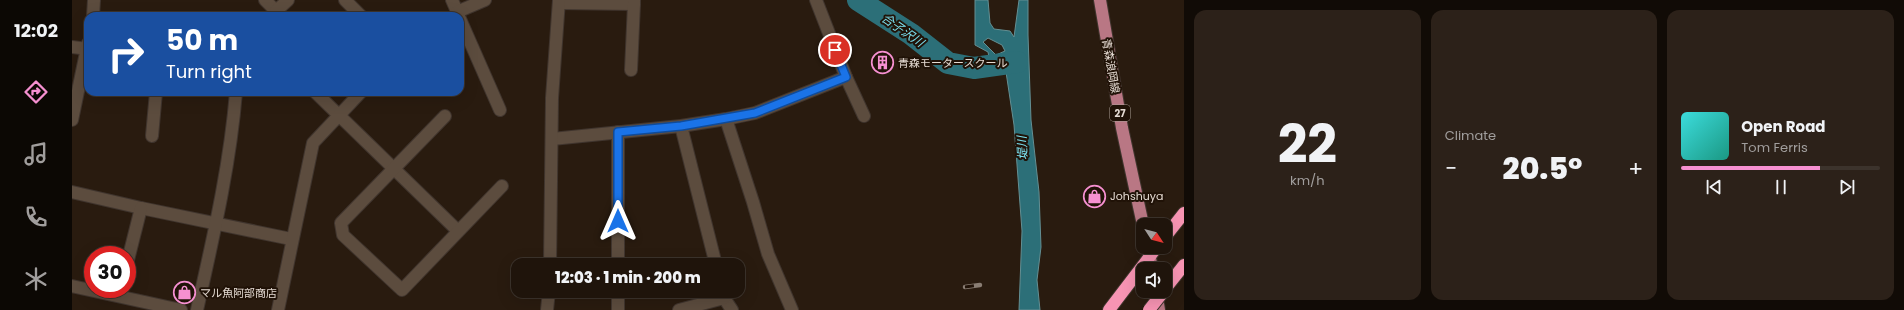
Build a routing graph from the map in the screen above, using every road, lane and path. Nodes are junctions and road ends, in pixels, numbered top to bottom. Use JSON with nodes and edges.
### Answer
{"nodes":[{"id":1,"x":94,"y":0,"type":"edge"},
{"id":2,"x":265,"y":0,"type":"edge"},
{"id":3,"x":288,"y":0,"type":"edge"},
{"id":4,"x":345,"y":0,"type":"edge"},
{"id":5,"x":452,"y":0,"type":"edge"},
{"id":6,"x":485,"y":0,"type":"edge"},
{"id":7,"x":816,"y":0,"type":"edge"},
{"id":8,"x":1100,"y":0,"type":"edge"},
{"id":9,"x":559,"y":1,"type":"edge"},
{"id":10,"x":634,"y":2,"type":"edge"},
{"id":11,"x":93,"y":12,"type":"edge"},
{"id":12,"x":275,"y":12,"type":"edge"},
{"id":13,"x":277,"y":12,"type":"edge"},
{"id":14,"x":357,"y":12,"type":"edge"},
{"id":15,"x":458,"y":12,"type":"edge"},
{"id":16,"x":464,"y":12,"type":"edge"},
{"id":17,"x":464,"y":27,"type":"edge"},
{"id":18,"x":72,"y":47,"type":"edge"},
{"id":19,"x":84,"y":47,"type":"edge"},
{"id":20,"x":84,"y":65,"type":"edge"},
{"id":21,"x":631,"y":70,"type":"dead end"},
{"id":22,"x":846,"y":77,"type":"junction"},
{"id":23,"x":156,"y":96,"type":"edge"},
{"id":24,"x":236,"y":96,"type":"edge"},
{"id":25,"x":319,"y":96,"type":"edge"},
{"id":26,"x":357,"y":96,"type":"edge"},
{"id":27,"x":500,"y":110,"type":"dead end"},
{"id":28,"x":338,"y":115,"type":"junction"},
{"id":29,"x":445,"y":116,"type":"dead end"},
{"id":30,"x":864,"y":116,"type":"dead end"},
{"id":31,"x":72,"y":120,"type":"edge"},
{"id":32,"x":726,"y":120,"type":"junction"},
{"id":33,"x":681,"y":126,"type":"junction"},
{"id":34,"x":618,"y":132,"type":"junction"},
{"id":35,"x":152,"y":136,"type":"dead end"},
{"id":36,"x":552,"y":139,"type":"junction"},
{"id":37,"x":395,"y":168,"type":"junction"},
{"id":38,"x":502,"y":186,"type":"dead end"},
{"id":39,"x":72,"y":192,"type":"edge"},
{"id":40,"x":141,"y":208,"type":"junction"},
{"id":41,"x":1184,"y":213,"type":"edge"},
{"id":42,"x":1141,"y":218,"type":"edge"},
{"id":43,"x":217,"y":224,"type":"junction"},
{"id":44,"x":1172,"y":228,"type":"edge"},
{"id":45,"x":458,"y":230,"type":"junction"},
{"id":46,"x":291,"y":239,"type":"junction"},
{"id":47,"x":132,"y":246,"type":"edge"},
{"id":48,"x":1149,"y":254,"type":"edge"},
{"id":49,"x":550,"y":258,"type":"edge"},
{"id":50,"x":618,"y":258,"type":"edge"},
{"id":51,"x":714,"y":258,"type":"edge"},
{"id":52,"x":1184,"y":265,"type":"edge"},
{"id":53,"x":1172,"y":280,"type":"edge"},
{"id":54,"x":72,"y":286,"type":"edge"},
{"id":55,"x":84,"y":288,"type":"edge"},
{"id":56,"x":548,"y":298,"type":"edge"},
{"id":57,"x":618,"y":298,"type":"edge"},
{"id":58,"x":712,"y":298,"type":"edge"},
{"id":59,"x":725,"y":298,"type":"edge"},
{"id":60,"x":1157,"y":298,"type":"edge"},
{"id":61,"x":1158,"y":298,"type":"edge"},
{"id":62,"x":132,"y":304,"type":"edge"},
{"id":63,"x":181,"y":310,"type":"edge"},
{"id":64,"x":197,"y":310,"type":"edge"},
{"id":65,"x":278,"y":310,"type":"edge"},
{"id":66,"x":547,"y":310,"type":"edge"},
{"id":67,"x":618,"y":310,"type":"edge"},
{"id":68,"x":679,"y":310,"type":"edge"},
{"id":69,"x":732,"y":310,"type":"edge"},
{"id":70,"x":792,"y":310,"type":"edge"},
{"id":71,"x":1110,"y":310,"type":"edge"},
{"id":72,"x":1149,"y":310,"type":"edge"},
{"id":73,"x":1159,"y":310,"type":"edge"}],
"edges":[{"from":1,"to":11,"type":"street"},
{"from":2,"to":12,"type":"street"},
{"from":3,"to":13,"type":"street"},
{"from":4,"to":14,"type":"street"},
{"from":5,"to":15,"type":"street"},
{"from":6,"to":16,"type":"street"},
{"from":7,"to":22,"type":"street"},
{"from":8,"to":42,"type":"main road","name":"青森浪岡線","number":"27"},
{"from":9,"to":10,"type":"street"},
{"from":9,"to":36,"type":"street"},
{"from":10,"to":21,"type":"street"},
{"from":17,"to":27,"type":"street"},
{"from":18,"to":19,"type":"street"},
{"from":20,"to":31,"type":"street"},
{"from":22,"to":30,"type":"street"},
{"from":22,"to":32,"type":"street"},
{"from":23,"to":35,"type":"street"},
{"from":24,"to":43,"type":"street"},
{"from":25,"to":28,"type":"street"},
{"from":26,"to":28,"type":"street"},
{"from":28,"to":37,"type":"street"},
{"from":28,"to":46,"type":"street"},
{"from":29,"to":37,"type":"street"},
{"from":32,"to":33,"type":"street"},
{"from":32,"to":70,"type":"street"},
{"from":33,"to":34,"type":"street"},
{"from":33,"to":51,"type":"street"},
{"from":34,"to":36,"type":"street"},
{"from":34,"to":50,"type":"street"},
{"from":36,"to":49,"type":"street"},
{"from":37,"to":45,"type":"street"},
{"from":37,"to":45,"type":"street"},
{"from":38,"to":45,"type":"street"},
{"from":39,"to":40,"type":"street"},
{"from":40,"to":43,"type":"street"},
{"from":40,"to":47,"type":"street"},
{"from":41,"to":44,"type":"highway"},
{"from":43,"to":46,"type":"street"},
{"from":43,"to":64,"type":"street"},
{"from":46,"to":65,"type":"street"},
{"from":48,"to":71,"type":"highway"},
{"from":52,"to":53,"type":"highway"},
{"from":54,"to":55,"type":"street"},
{"from":56,"to":66,"type":"street"},
{"from":57,"to":67,"type":"street"},
{"from":58,"to":68,"type":"street"},
{"from":59,"to":69,"type":"street"},
{"from":60,"to":73,"type":"main road"},
{"from":61,"to":72,"type":"highway","bridge":true},
{"from":62,"to":63,"type":"street"}]}
